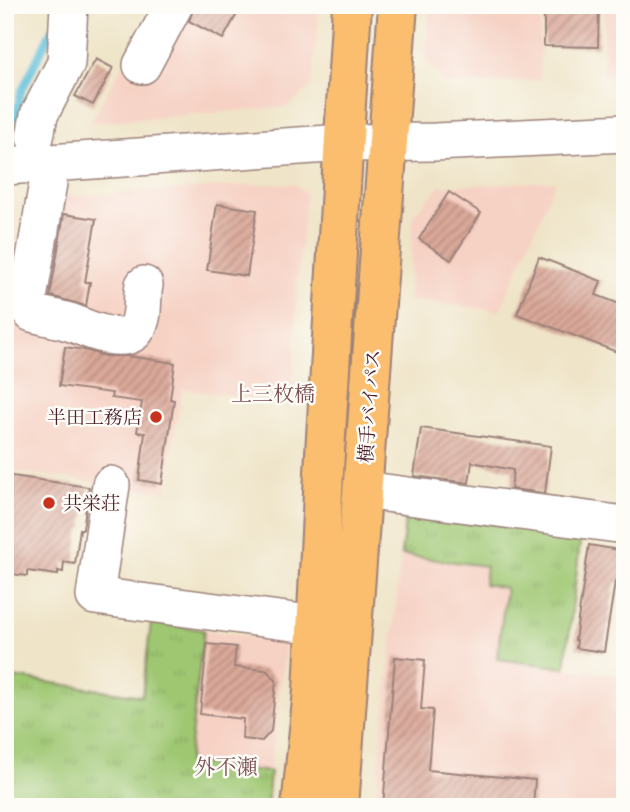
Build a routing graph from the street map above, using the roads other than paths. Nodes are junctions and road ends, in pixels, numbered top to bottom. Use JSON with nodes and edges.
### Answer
{"nodes":[{"id":1,"x":69,"y":5,"type":"edge"},
{"id":2,"x":174,"y":5,"type":"edge"},
{"id":3,"x":352,"y":5,"type":"edge"},
{"id":4,"x":398,"y":5,"type":"edge"},
{"id":5,"x":142,"y":65,"type":"dead end"},
{"id":6,"x":625,"y":133,"type":"edge"},
{"id":7,"x":344,"y":143,"type":"junction"},
{"id":8,"x":387,"y":143,"type":"junction"},
{"id":9,"x":25,"y":156,"type":"edge"},
{"id":10,"x":142,"y":291,"type":"dead end"},
{"id":11,"x":111,"y":485,"type":"dead end"},
{"id":12,"x":363,"y":490,"type":"junction"},
{"id":13,"x":625,"y":525,"type":"edge"},
{"id":14,"x":317,"y":625,"type":"junction"},
{"id":15,"x":301,"y":807,"type":"edge"},
{"id":16,"x":340,"y":807,"type":"edge"}],
"edges":[{"from":1,"to":9,"type":"street"},
{"from":2,"to":5,"type":"street"},
{"from":3,"to":7,"type":"highway"},
{"from":4,"to":8,"type":"highway","name":"横手バイパス"},
{"from":6,"to":8,"type":"street"},
{"from":7,"to":8,"type":"street"},
{"from":7,"to":9,"type":"street"},
{"from":7,"to":14,"type":"highway"},
{"from":8,"to":12,"type":"highway","name":"横手バイパス"},
{"from":9,"to":10,"type":"street"},
{"from":11,"to":14,"type":"street"},
{"from":12,"to":13,"type":"street"},
{"from":12,"to":16,"type":"highway","name":"横手バイパス"},
{"from":14,"to":15,"type":"highway"}]}
